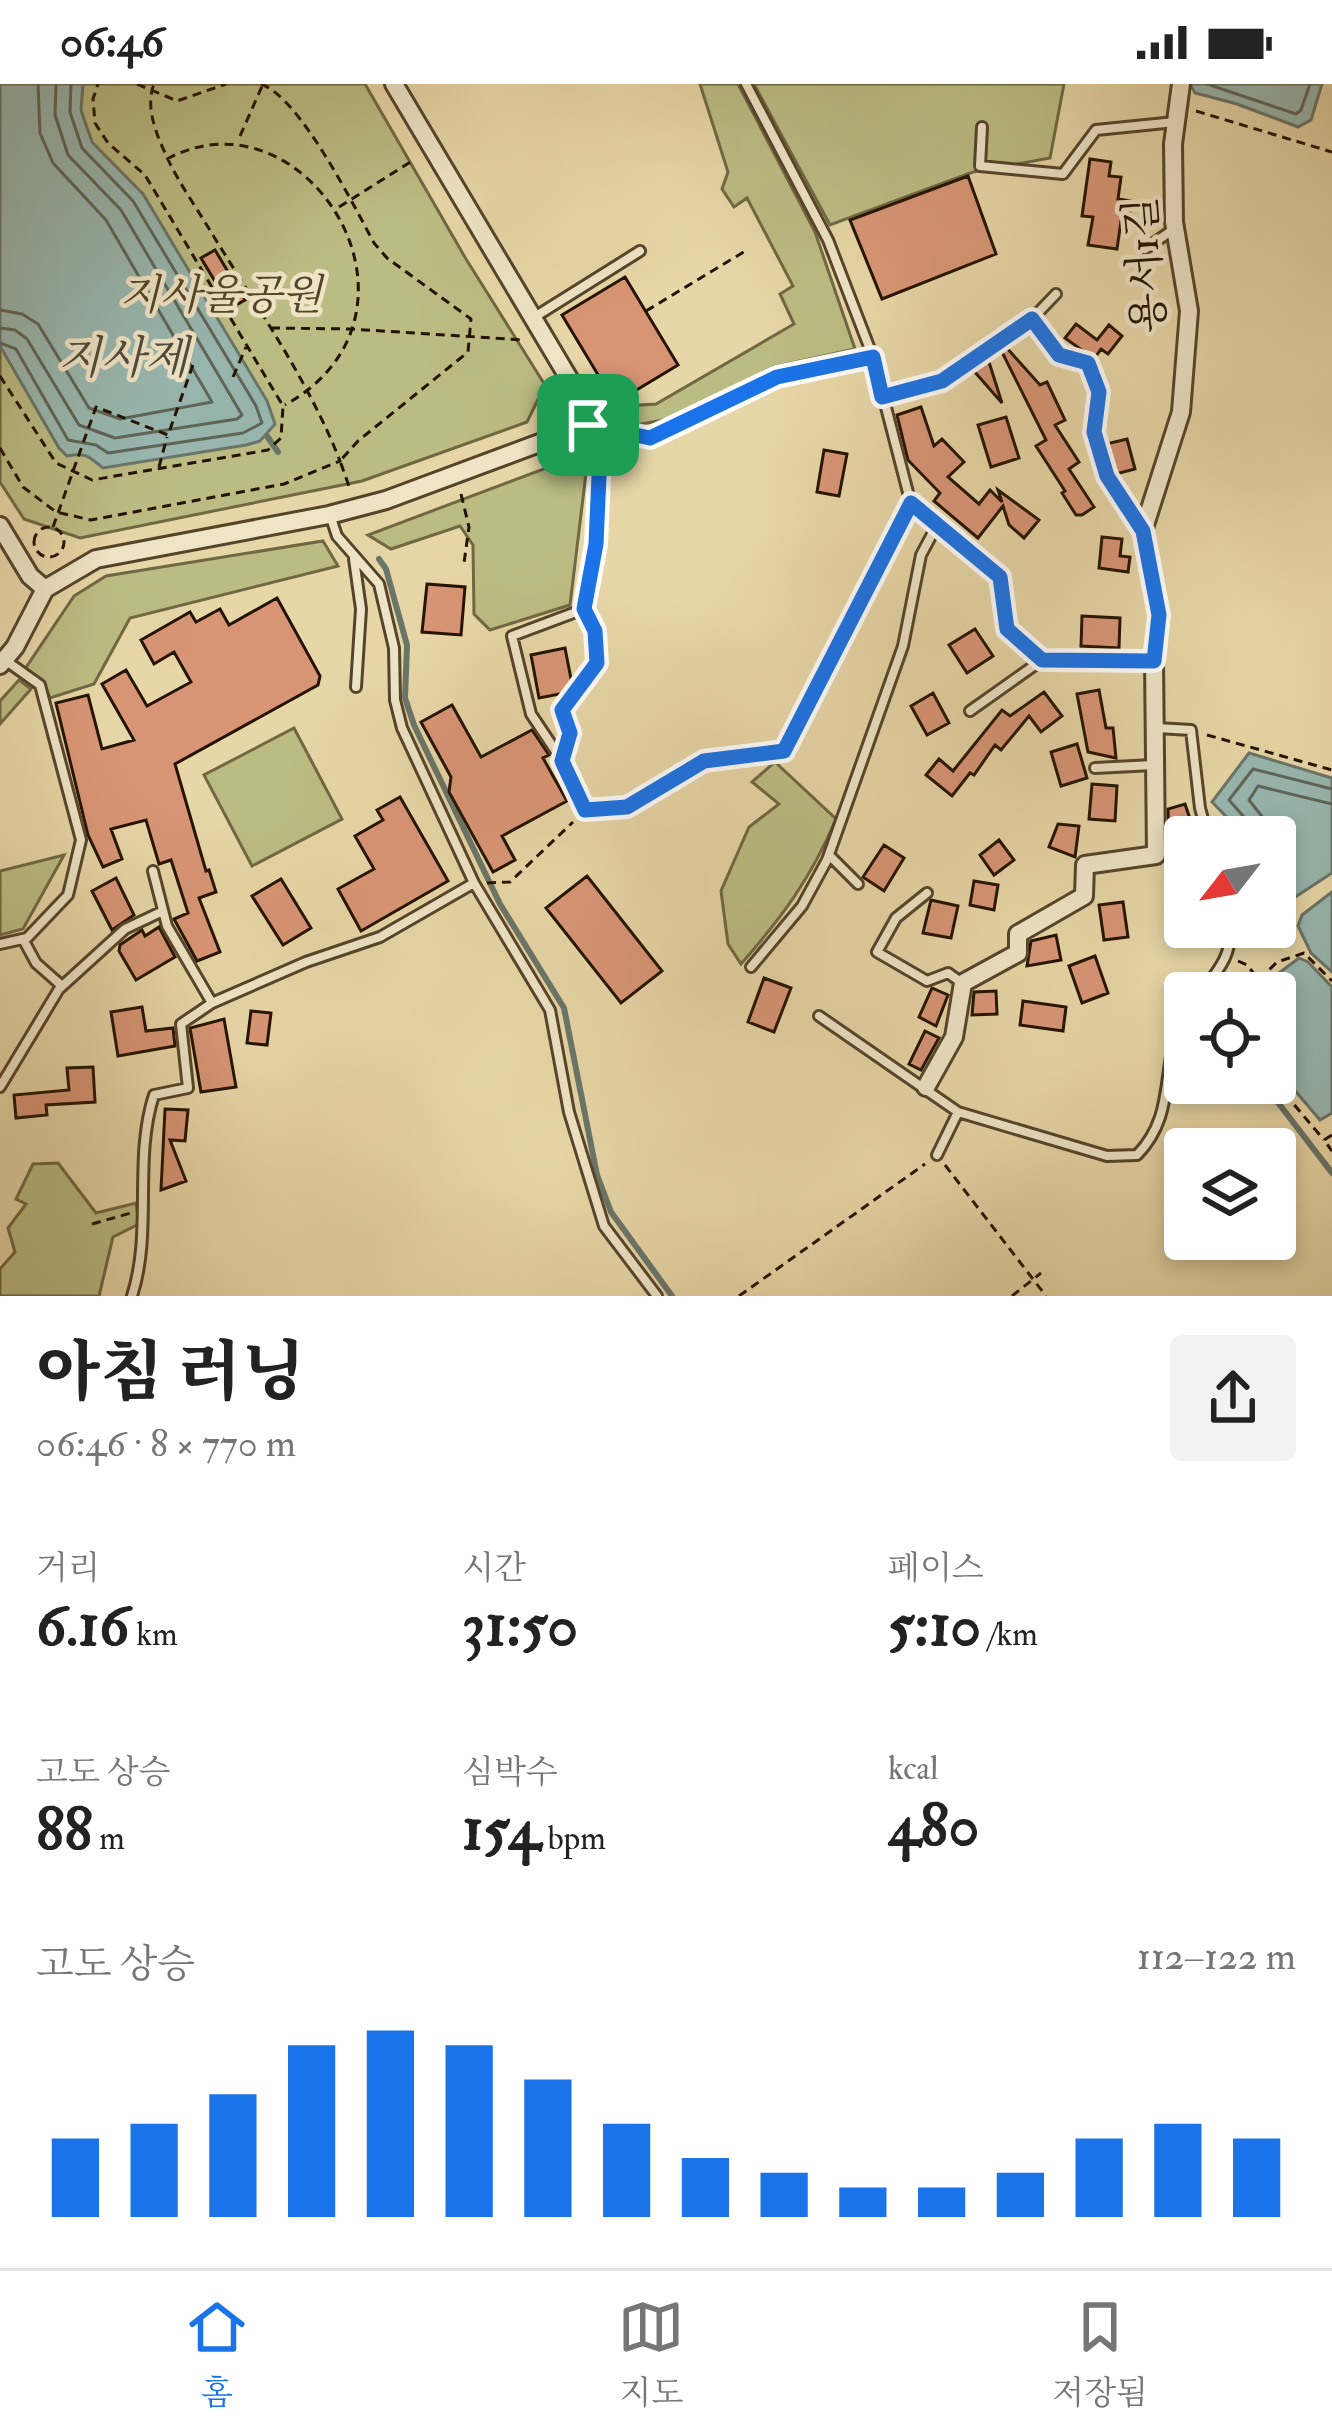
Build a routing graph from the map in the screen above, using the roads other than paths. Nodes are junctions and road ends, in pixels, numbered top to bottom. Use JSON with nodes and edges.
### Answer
{"nodes":[{"id":1,"x":394,"y":84,"type":"edge"},
{"id":2,"x":746,"y":84,"type":"edge"},
{"id":3,"x":1181,"y":84,"type":"edge"},
{"id":4,"x":1178,"y":114,"type":"junction"},
{"id":5,"x":982,"y":128,"type":"dead end"},
{"id":6,"x":1175,"y":228,"type":"junction"},
{"id":7,"x":1145,"y":249,"type":"dead end"},
{"id":8,"x":640,"y":251,"type":"dead end"},
{"id":9,"x":1056,"y":294,"type":"dead end"},
{"id":10,"x":531,"y":319,"type":"junction"},
{"id":11,"x":1032,"y":319,"type":"junction"},
{"id":12,"x":882,"y":397,"type":"junction"},
{"id":13,"x":588,"y":425,"type":"junction"},
{"id":14,"x":329,"y":515,"type":"junction"},
{"id":15,"x":937,"y":525,"type":"junction"},
{"id":16,"x":0,"y":526,"type":"edge"},
{"id":17,"x":1143,"y":531,"type":"junction"},
{"id":18,"x":354,"y":557,"type":"junction"},
{"id":19,"x":45,"y":589,"type":"junction"},
{"id":20,"x":584,"y":609,"type":"junction"},
{"id":21,"x":1042,"y":660,"type":"junction"},
{"id":22,"x":1154,"y":661,"type":"junction"},
{"id":23,"x":2,"y":662,"type":"edge"},
{"id":24,"x":356,"y":687,"type":"dead end"},
{"id":25,"x":970,"y":711,"type":"dead end"},
{"id":26,"x":1154,"y":727,"type":"junction"},
{"id":27,"x":562,"y":761,"type":"junction"},
{"id":28,"x":1154,"y":765,"type":"junction"},
{"id":29,"x":1095,"y":769,"type":"dead end"},
{"id":30,"x":585,"y":810,"type":"road end"},
{"id":31,"x":1202,"y":816,"type":"edge"},
{"id":32,"x":829,"y":855,"type":"junction"},
{"id":33,"x":153,"y":871,"type":"dead end"},
{"id":34,"x":474,"y":883,"type":"junction"},
{"id":35,"x":858,"y":884,"type":"dead end"},
{"id":36,"x":927,"y":893,"type":"dead end"},
{"id":37,"x":163,"y":911,"type":"junction"},
{"id":38,"x":23,"y":939,"type":"junction"},
{"id":39,"x":0,"y":944,"type":"edge"},
{"id":40,"x":751,"y":967,"type":"dead end"},
{"id":41,"x":964,"y":983,"type":"junction"},
{"id":42,"x":62,"y":986,"type":"junction"},
{"id":43,"x":212,"y":1003,"type":"junction"},
{"id":44,"x":818,"y":1016,"type":"dead end"},
{"id":45,"x":0,"y":1087,"type":"edge"},
{"id":46,"x":926,"y":1087,"type":"junction"},
{"id":47,"x":1164,"y":1091,"type":"edge"},
{"id":48,"x":958,"y":1112,"type":"junction"},
{"id":49,"x":938,"y":1155,"type":"road end"},
{"id":50,"x":132,"y":1296,"type":"edge"},
{"id":51,"x":657,"y":1296,"type":"edge"}],
"edges":[{"from":1,"to":10,"type":"street"},
{"from":2,"to":12,"type":"lane"},
{"from":3,"to":4,"type":"street","name":"용서1길"},
{"from":4,"to":5,"type":"lane"},
{"from":4,"to":6,"type":"street","name":"용서1길"},
{"from":6,"to":7,"type":"lane"},
{"from":6,"to":17,"type":"street","name":"용서1길"},
{"from":8,"to":10,"type":"lane"},
{"from":9,"to":11,"type":"lane"},
{"from":10,"to":13,"type":"street"},
{"from":11,"to":12,"type":"lane"},
{"from":11,"to":17,"type":"lane"},
{"from":12,"to":15,"type":"lane"},
{"from":13,"to":14,"type":"street"},
{"from":13,"to":20,"type":"lane"},
{"from":14,"to":18,"type":"lane"},
{"from":14,"to":19,"type":"street"},
{"from":15,"to":21,"type":"lane"},
{"from":15,"to":32,"type":"lane"},
{"from":16,"to":19,"type":"street"},
{"from":17,"to":22,"type":"street","name":"용서1길"},
{"from":18,"to":24,"type":"lane"},
{"from":18,"to":34,"type":"lane"},
{"from":19,"to":23,"type":"street"},
{"from":20,"to":27,"type":"lane"},
{"from":20,"to":27,"type":"lane"},
{"from":21,"to":22,"type":"lane"},
{"from":21,"to":25,"type":"lane"},
{"from":22,"to":26,"type":"street","name":"용서1길"},
{"from":23,"to":38,"type":"lane"},
{"from":26,"to":28,"type":"street","name":"용서1길"},
{"from":26,"to":31,"type":"lane"},
{"from":27,"to":30,"type":"lane"},
{"from":28,"to":29,"type":"lane"},
{"from":28,"to":41,"type":"street","name":"용서1길"},
{"from":32,"to":35,"type":"lane"},
{"from":32,"to":40,"type":"lane"},
{"from":33,"to":37,"type":"lane"},
{"from":34,"to":43,"type":"lane"},
{"from":34,"to":51,"type":"lane"},
{"from":36,"to":41,"type":"lane"},
{"from":37,"to":42,"type":"lane"},
{"from":37,"to":43,"type":"lane"},
{"from":38,"to":39,"type":"lane"},
{"from":38,"to":42,"type":"lane"},
{"from":41,"to":46,"type":"street"},
{"from":42,"to":45,"type":"lane"},
{"from":43,"to":50,"type":"lane"},
{"from":44,"to":46,"type":"lane"},
{"from":46,"to":48,"type":"lane"},
{"from":47,"to":48,"type":"lane"},
{"from":48,"to":49,"type":"lane"}]}
